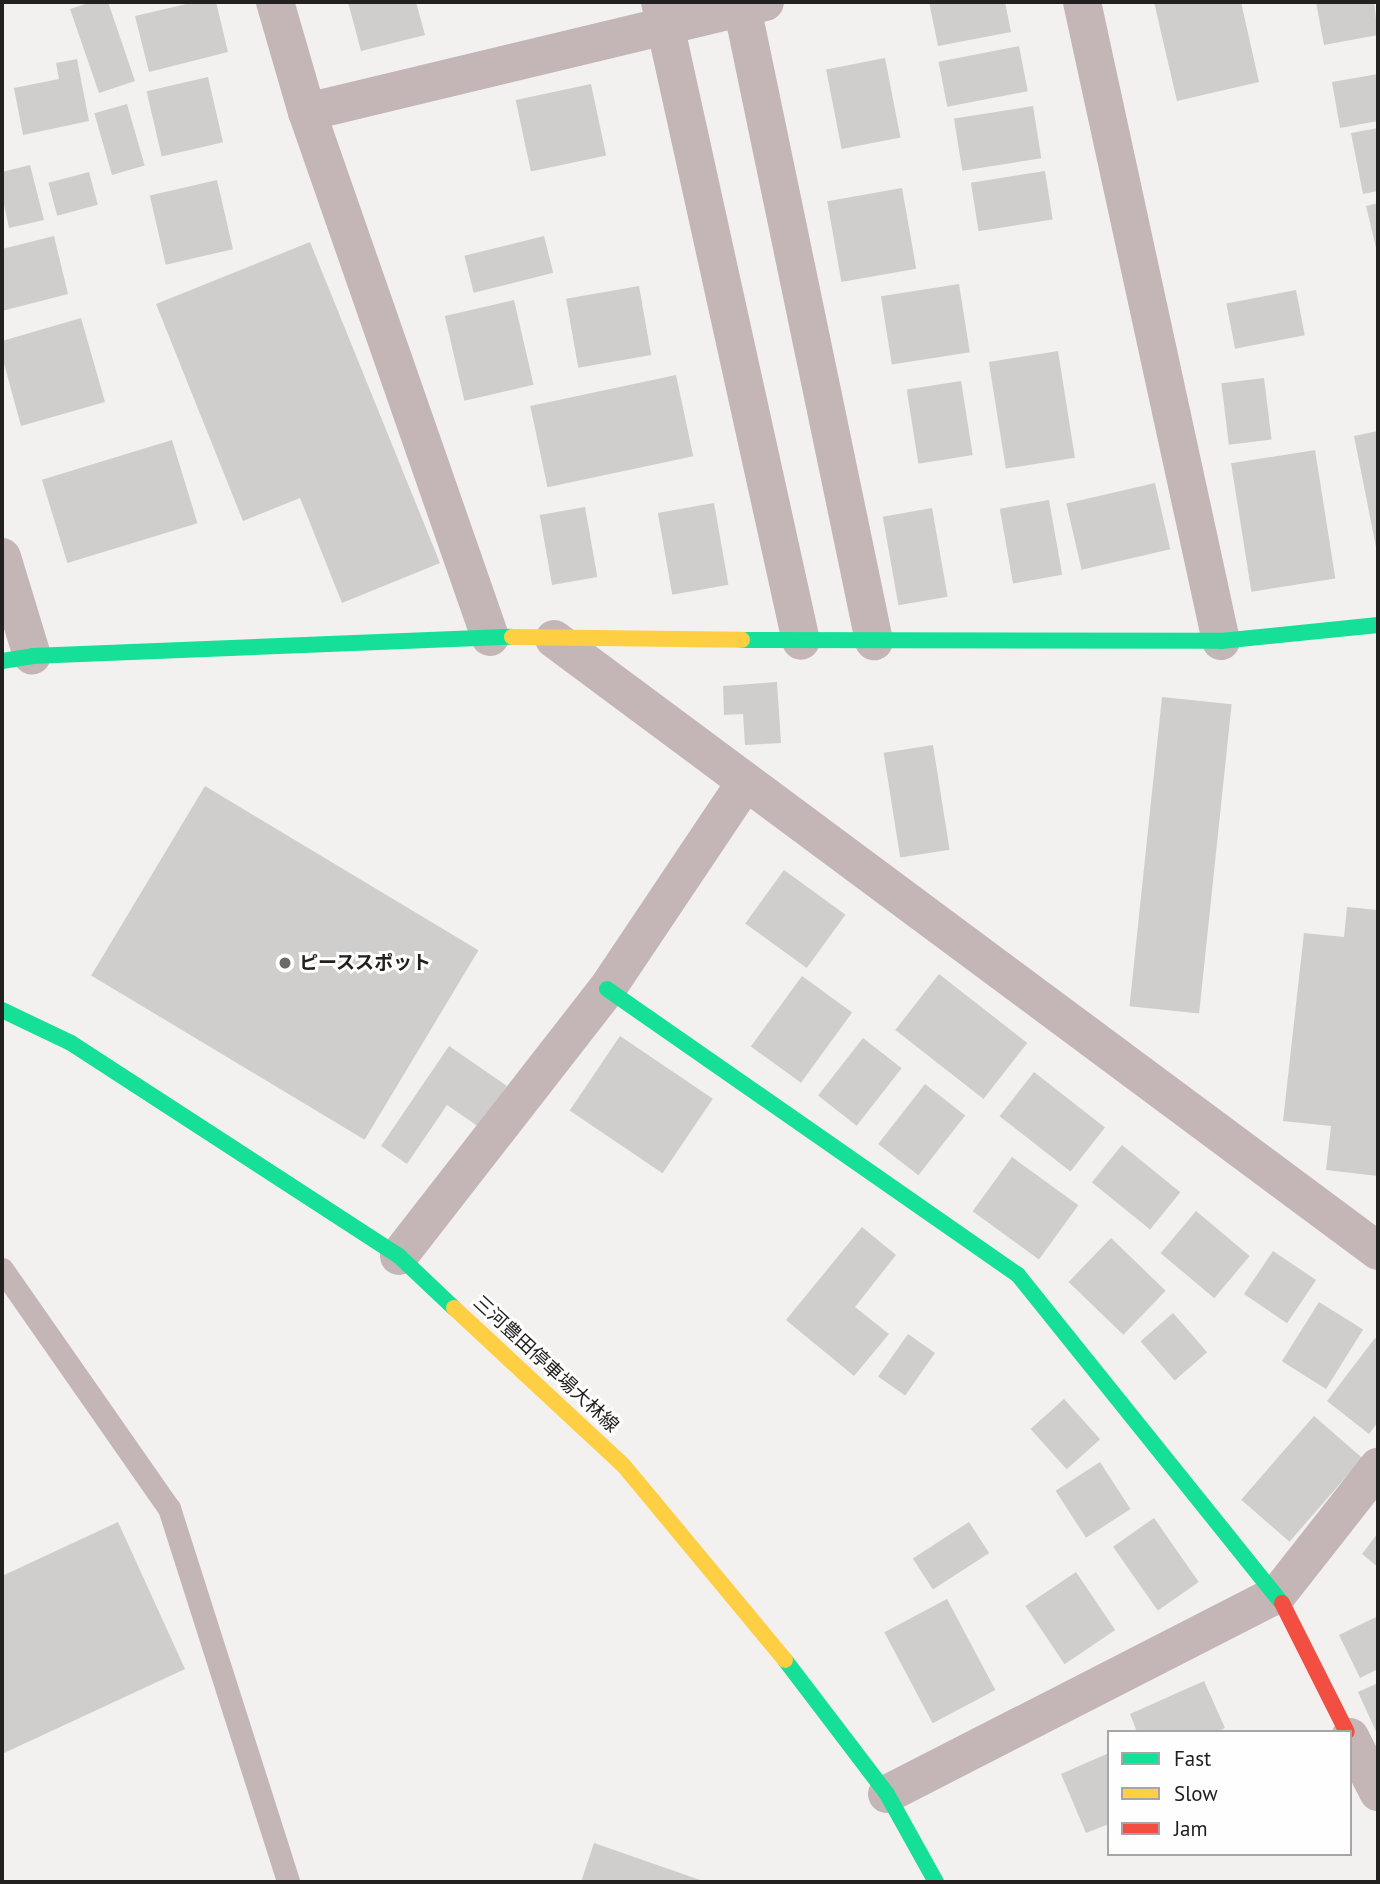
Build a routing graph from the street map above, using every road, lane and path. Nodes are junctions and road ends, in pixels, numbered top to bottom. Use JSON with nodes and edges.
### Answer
{"nodes":[{"id":1,"x":275,"y":2,"type":"edge"},
{"id":2,"x":1082,"y":2,"type":"edge"},
{"id":3,"x":749,"y":3,"type":"edge"},
{"id":4,"x":663,"y":13,"type":"edge"},
{"id":5,"x":307,"y":112,"type":"junction"},
{"id":6,"x":2,"y":557,"type":"edge"},
{"id":7,"x":1378,"y":625,"type":"edge"},
{"id":8,"x":490,"y":637,"type":"junction"},
{"id":9,"x":554,"y":639,"type":"junction"},
{"id":10,"x":801,"y":641,"type":"junction"},
{"id":11,"x":874,"y":641,"type":"junction"},
{"id":12,"x":1221,"y":641,"type":"junction"},
{"id":13,"x":17,"y":658,"type":"edge"},
{"id":14,"x":744,"y":783,"type":"junction"},
{"id":15,"x":607,"y":989,"type":"junction"},
{"id":16,"x":2,"y":1010,"type":"edge"},
{"id":17,"x":1378,"y":1251,"type":"edge"},
{"id":18,"x":398,"y":1256,"type":"junction"},
{"id":19,"x":2,"y":1269,"type":"edge"},
{"id":20,"x":1378,"y":1467,"type":"edge"},
{"id":21,"x":1278,"y":1594,"type":"junction"},
{"id":22,"x":1347,"y":1730,"type":"edge"},
{"id":23,"x":1352,"y":1741,"type":"edge"},
{"id":24,"x":1378,"y":1793,"type":"edge"},
{"id":25,"x":887,"y":1794,"type":"junction"},
{"id":26,"x":288,"y":1882,"type":"edge"},
{"id":27,"x":936,"y":1882,"type":"edge"}],
"edges":[{"from":1,"to":5,"type":"street"},
{"from":2,"to":12,"type":"street"},
{"from":3,"to":4,"type":"street"},
{"from":3,"to":11,"type":"street"},
{"from":4,"to":5,"type":"street"},
{"from":4,"to":10,"type":"street"},
{"from":5,"to":8,"type":"street"},
{"from":6,"to":13,"type":"street"},
{"from":7,"to":12,"type":"street"},
{"from":8,"to":9,"type":"street"},
{"from":8,"to":13,"type":"street"},
{"from":9,"to":10,"type":"street"},
{"from":9,"to":14,"type":"street"},
{"from":10,"to":11,"type":"street"},
{"from":11,"to":12,"type":"street"},
{"from":14,"to":15,"type":"street"},
{"from":14,"to":17,"type":"street"},
{"from":15,"to":18,"type":"street"},
{"from":15,"to":21,"type":"street"},
{"from":16,"to":18,"type":"street","name":"三河豊田停車場大林線"},
{"from":18,"to":25,"type":"street","name":"三河豊田停車場大林線"},
{"from":19,"to":26,"type":"lane"},
{"from":20,"to":21,"type":"street"},
{"from":21,"to":22,"type":"street"},
{"from":21,"to":25,"type":"street"},
{"from":23,"to":24,"type":"street"},
{"from":25,"to":27,"type":"street","name":"三河豊田停車場大林線"}]}
